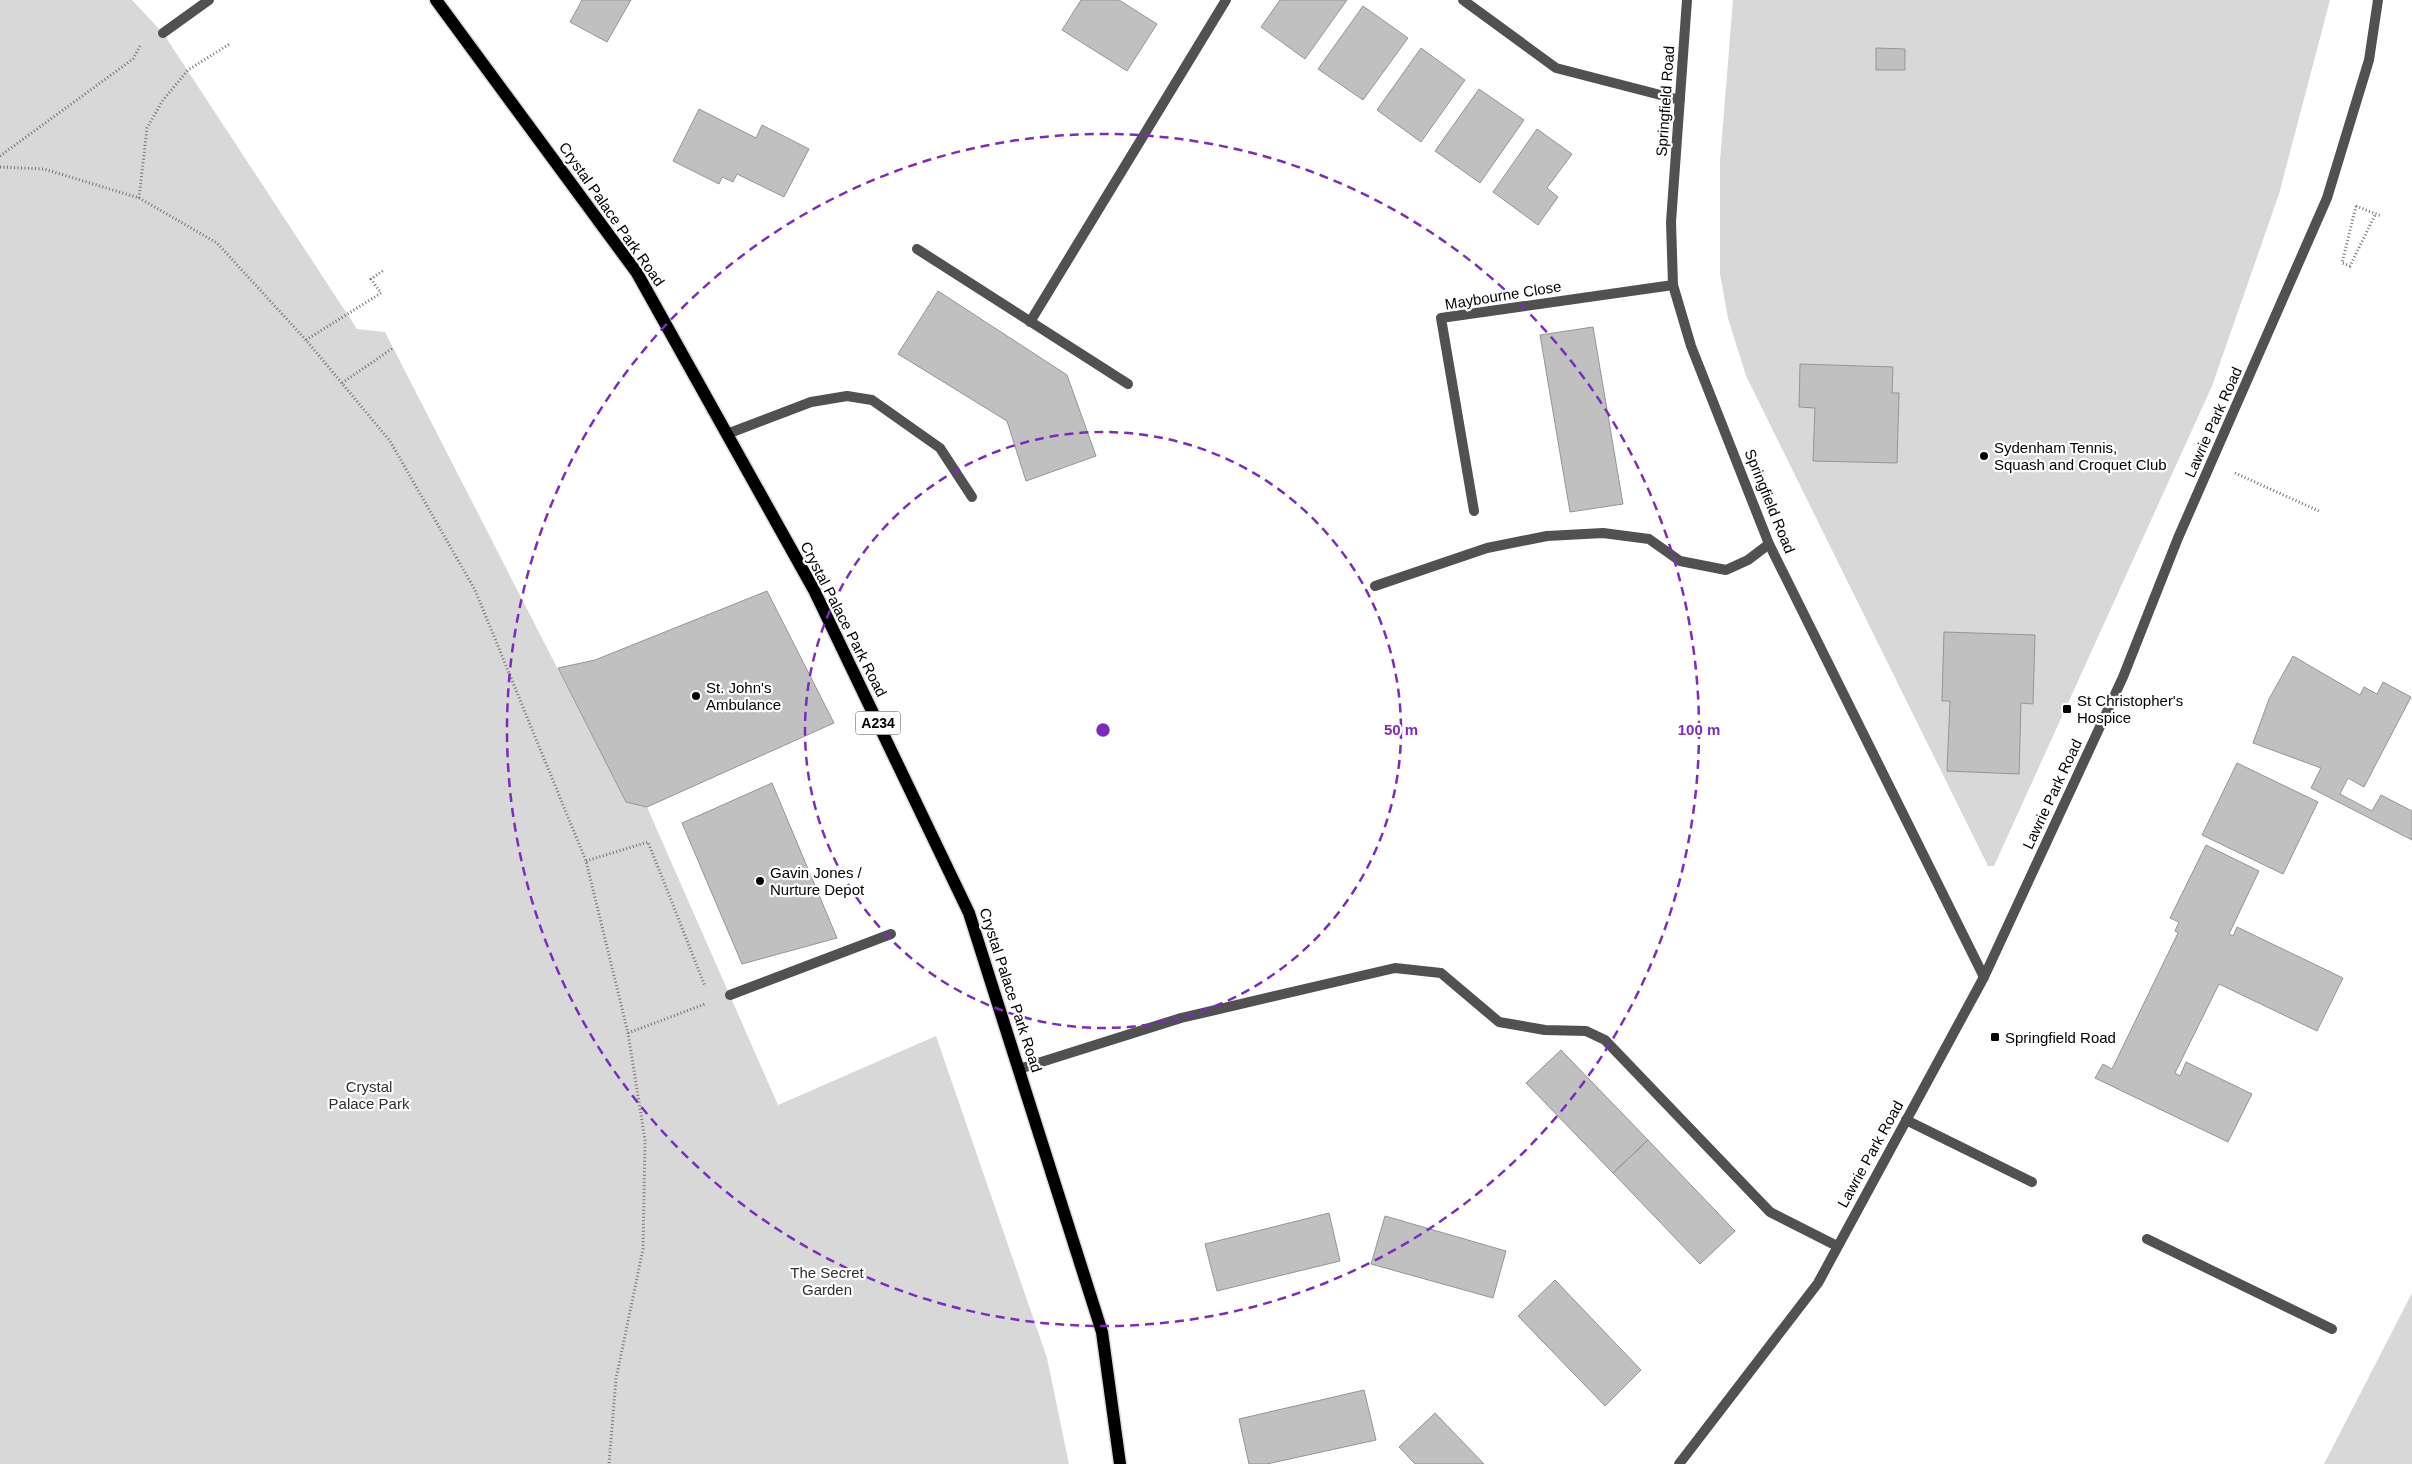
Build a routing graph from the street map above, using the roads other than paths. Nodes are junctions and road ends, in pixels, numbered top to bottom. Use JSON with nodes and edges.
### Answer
{"nodes":[{"id":1,"x":210,"y":0,"type":"edge"},
{"id":2,"x":436,"y":0,"type":"edge"},
{"id":3,"x":1226,"y":0,"type":"edge"},
{"id":4,"x":1464,"y":0,"type":"edge"},
{"id":5,"x":1687,"y":0,"type":"edge"},
{"id":6,"x":2378,"y":0,"type":"edge"},
{"id":7,"x":163,"y":33,"type":"dead end"},
{"id":8,"x":1680,"y":100,"type":"junction"},
{"id":9,"x":917,"y":249,"type":"dead end"},
{"id":10,"x":1673,"y":285,"type":"junction"},
{"id":11,"x":1030,"y":322,"type":"junction"},
{"id":12,"x":1128,"y":384,"type":"dead end"},
{"id":13,"x":727,"y":434,"type":"junction"},
{"id":14,"x":972,"y":497,"type":"dead end"},
{"id":15,"x":1474,"y":512,"type":"dead end"},
{"id":16,"x":1769,"y":544,"type":"junction"},
{"id":17,"x":1374,"y":586,"type":"dead end"},
{"id":18,"x":892,"y":934,"type":"dead end"},
{"id":19,"x":1984,"y":977,"type":"junction"},
{"id":20,"x":730,"y":995,"type":"road end"},
{"id":21,"x":1019,"y":1069,"type":"junction"},
{"id":22,"x":1906,"y":1120,"type":"junction"},
{"id":23,"x":2032,"y":1182,"type":"dead end"},
{"id":24,"x":2147,"y":1239,"type":"dead end"},
{"id":25,"x":1837,"y":1246,"type":"junction"},
{"id":26,"x":2332,"y":1329,"type":"dead end"},
{"id":27,"x":1120,"y":1464,"type":"edge"},
{"id":28,"x":1679,"y":1464,"type":"edge"}],
"edges":[{"from":1,"to":7,"type":"street"},
{"from":2,"to":13,"type":"main road","name":"Crystal Palace Park Road","number":"A234"},
{"from":3,"to":11,"type":"street"},
{"from":4,"to":8,"type":"street"},
{"from":5,"to":8,"type":"street","name":"Springfield Road"},
{"from":6,"to":19,"type":"street","name":"Lawrie Park Road"},
{"from":8,"to":10,"type":"street","name":"Springfield Road"},
{"from":9,"to":11,"type":"street"},
{"from":10,"to":15,"type":"street","name":"Maybourne Close"},
{"from":10,"to":16,"type":"street","name":"Springfield Road"},
{"from":11,"to":12,"type":"street"},
{"from":13,"to":14,"type":"street"},
{"from":13,"to":21,"type":"main road","name":"Crystal Palace Park Road","number":"A234"},
{"from":16,"to":17,"type":"street"},
{"from":16,"to":19,"type":"street","name":"Springfield Road"},
{"from":18,"to":20,"type":"street"},
{"from":19,"to":22,"type":"street","name":"Lawrie Park Road"},
{"from":21,"to":25,"type":"street"},
{"from":21,"to":27,"type":"main road","name":"Crystal Palace Park Road","number":"A234"},
{"from":22,"to":23,"type":"street"},
{"from":22,"to":25,"type":"street","name":"Lawrie Park Road"},
{"from":24,"to":26,"type":"street"},
{"from":25,"to":28,"type":"street","name":"Lawrie Park Road"}]}
